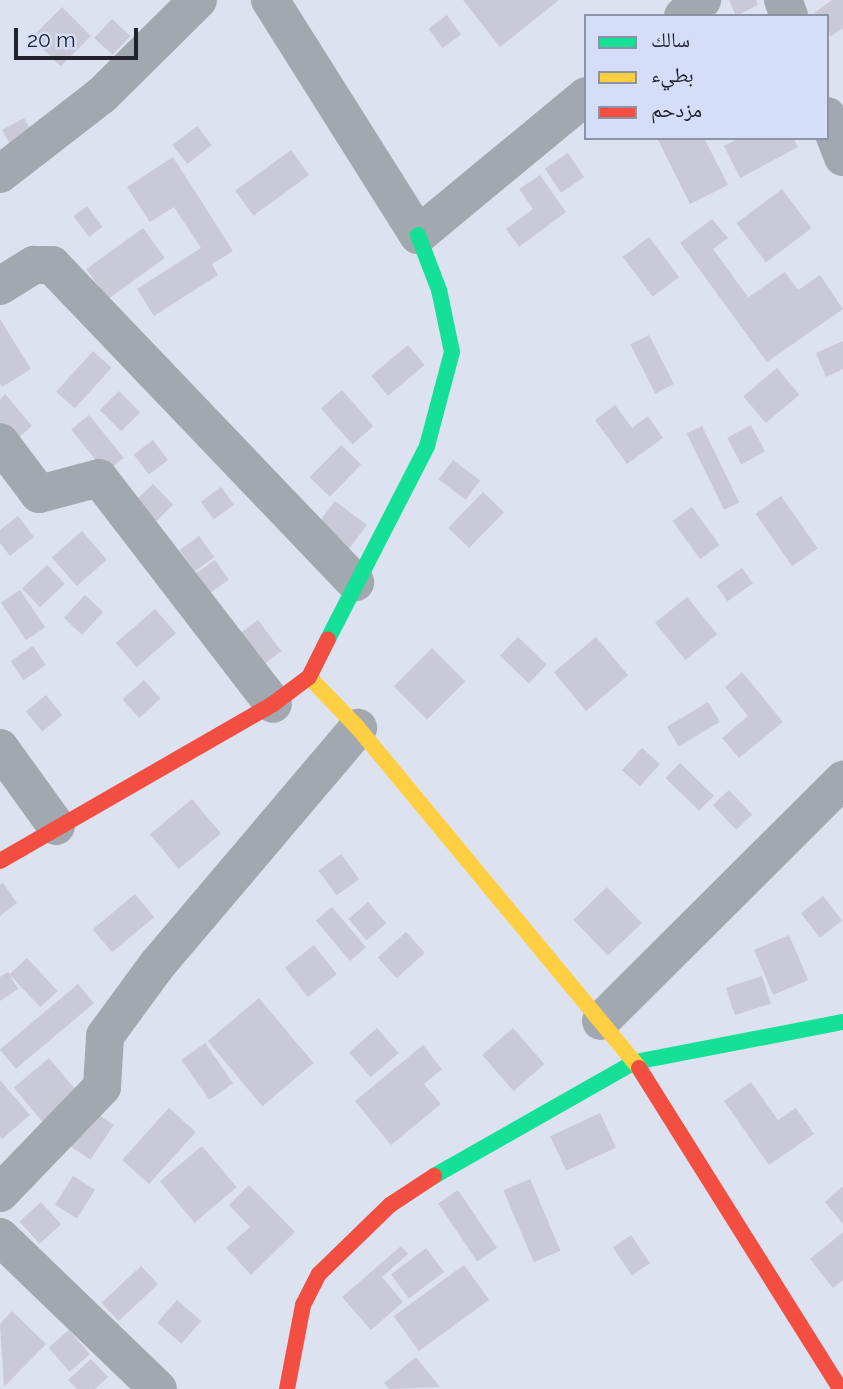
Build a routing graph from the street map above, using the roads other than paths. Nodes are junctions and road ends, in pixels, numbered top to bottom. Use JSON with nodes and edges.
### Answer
{"nodes":[{"id":1,"x":198,"y":0,"type":"edge"},
{"id":2,"x":270,"y":0,"type":"edge"},
{"id":3,"x":702,"y":0,"type":"edge"},
{"id":4,"x":685,"y":14,"type":"edge"},
{"id":5,"x":584,"y":98,"type":"edge"},
{"id":6,"x":829,"y":121,"type":"edge"},
{"id":7,"x":843,"y":158,"type":"edge"},
{"id":8,"x":0,"y":174,"type":"edge"},
{"id":9,"x":418,"y":235,"type":"junction"},
{"id":10,"x":0,"y":286,"type":"edge"},
{"id":11,"x":0,"y":442,"type":"edge"},
{"id":12,"x":355,"y":582,"type":"junction"},
{"id":13,"x":309,"y":677,"type":"junction"},
{"id":14,"x":273,"y":704,"type":"junction"},
{"id":15,"x":358,"y":728,"type":"junction"},
{"id":16,"x":0,"y":748,"type":"edge"},
{"id":17,"x":843,"y":780,"type":"edge"},
{"id":18,"x":56,"y":826,"type":"junction"},
{"id":19,"x":0,"y":861,"type":"edge"},
{"id":20,"x":601,"y":1021,"type":"junction"},
{"id":21,"x":843,"y":1022,"type":"edge"},
{"id":22,"x":635,"y":1062,"type":"junction"},
{"id":23,"x":0,"y":1193,"type":"edge"},
{"id":24,"x":0,"y":1237,"type":"edge"},
{"id":25,"x":158,"y":1389,"type":"edge"},
{"id":26,"x":286,"y":1389,"type":"edge"},
{"id":27,"x":840,"y":1389,"type":"edge"}],
"edges":[{"from":1,"to":8,"type":"street"},
{"from":2,"to":9,"type":"street"},
{"from":3,"to":4,"type":"street"},
{"from":5,"to":9,"type":"street"},
{"from":6,"to":7,"type":"street"},
{"from":9,"to":12,"type":"street"},
{"from":10,"to":12,"type":"street"},
{"from":11,"to":14,"type":"street"},
{"from":12,"to":13,"type":"street"},
{"from":13,"to":14,"type":"street"},
{"from":13,"to":15,"type":"street"},
{"from":14,"to":18,"type":"street"},
{"from":15,"to":20,"type":"street"},
{"from":15,"to":23,"type":"street"},
{"from":16,"to":18,"type":"street"},
{"from":17,"to":20,"type":"street"},
{"from":18,"to":19,"type":"street"},
{"from":20,"to":22,"type":"street"},
{"from":21,"to":22,"type":"street"},
{"from":22,"to":26,"type":"street"},
{"from":22,"to":27,"type":"street"},
{"from":24,"to":25,"type":"street"}]}
